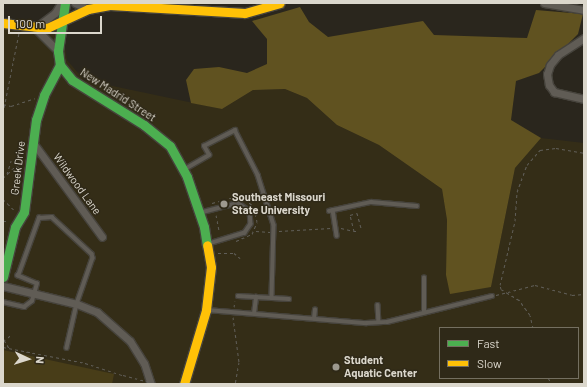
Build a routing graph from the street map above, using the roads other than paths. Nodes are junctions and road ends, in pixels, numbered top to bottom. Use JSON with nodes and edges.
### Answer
{"nodes":[{"id":1,"x":60,"y":3,"type":"edge"},
{"id":2,"x":65,"y":3,"type":"edge"},
{"id":3,"x":75,"y":3,"type":"edge"},
{"id":4,"x":280,"y":3,"type":"edge"},
{"id":5,"x":544,"y":3,"type":"edge"},
{"id":6,"x":88,"y":9,"type":"junction"},
{"id":7,"x":584,"y":10,"type":"edge"},
{"id":8,"x":3,"y":23,"type":"edge"},
{"id":9,"x":62,"y":23,"type":"junction"},
{"id":10,"x":35,"y":28,"type":"junction"},
{"id":11,"x":584,"y":38,"type":"edge"},
{"id":12,"x":58,"y":52,"type":"junction"},
{"id":13,"x":60,"y":65,"type":"junction"},
{"id":14,"x":584,"y":99,"type":"edge"},
{"id":15,"x":34,"y":144,"type":"junction"},
{"id":16,"x":183,"y":170,"type":"junction"},
{"id":17,"x":417,"y":206,"type":"dead end"},
{"id":18,"x":199,"y":213,"type":"junction"},
{"id":19,"x":337,"y":236,"type":"dead end"},
{"id":20,"x":102,"y":237,"type":"dead end"},
{"id":21,"x":207,"y":244,"type":"junction"},
{"id":22,"x":3,"y":277,"type":"edge"},
{"id":23,"x":424,"y":278,"type":"dead end"},
{"id":24,"x":3,"y":286,"type":"edge"},
{"id":25,"x":35,"y":293,"type":"junction"},
{"id":26,"x":238,"y":296,"type":"road end"},
{"id":27,"x":492,"y":296,"type":"road end"},
{"id":28,"x":256,"y":297,"type":"junction"},
{"id":29,"x":272,"y":298,"type":"junction"},
{"id":30,"x":289,"y":299,"type":"dead end"},
{"id":31,"x":3,"y":302,"type":"edge"},
{"id":32,"x":77,"y":304,"type":"junction"},
{"id":33,"x":378,"y":305,"type":"dead end"},
{"id":34,"x":206,"y":310,"type":"junction"},
{"id":35,"x":315,"y":310,"type":"dead end"},
{"id":36,"x":424,"y":313,"type":"junction"},
{"id":37,"x":254,"y":314,"type":"junction"},
{"id":38,"x":314,"y":319,"type":"junction"},
{"id":39,"x":379,"y":322,"type":"junction"},
{"id":40,"x":68,"y":348,"type":"dead end"},
{"id":41,"x":151,"y":384,"type":"edge"},
{"id":42,"x":184,"y":384,"type":"edge"}],
"edges":[{"from":1,"to":10,"type":"street"},
{"from":2,"to":9,"type":"street"},
{"from":3,"to":6,"type":"street"},
{"from":4,"to":6,"type":"street"},
{"from":5,"to":7,"type":"street"},
{"from":6,"to":9,"type":"street"},
{"from":8,"to":10,"type":"street"},
{"from":9,"to":10,"type":"street"},
{"from":9,"to":12,"type":"street"},
{"from":10,"to":12,"type":"street"},
{"from":11,"to":14,"type":"street"},
{"from":12,"to":13,"type":"street"},
{"from":13,"to":15,"type":"street","name":"Greek Drive"},
{"from":13,"to":16,"type":"street","name":"New Madrid Street"},
{"from":15,"to":20,"type":"street","name":"Wildwood Lane"},
{"from":15,"to":22,"type":"street","name":"Greek Drive"},
{"from":16,"to":18,"type":"street","name":"New Madrid Street"},
{"from":16,"to":29,"type":"lane"},
{"from":17,"to":19,"type":"lane"},
{"from":18,"to":21,"type":"street","name":"New Madrid Street"},
{"from":18,"to":21,"type":"lane"},
{"from":21,"to":34,"type":"street","name":"New Madrid Street"},
{"from":23,"to":36,"type":"lane"},
{"from":24,"to":25,"type":"street"},
{"from":25,"to":31,"type":"lane"},
{"from":25,"to":32,"type":"street"},
{"from":25,"to":32,"type":"lane"},
{"from":26,"to":28,"type":"lane"},
{"from":27,"to":36,"type":"lane"},
{"from":28,"to":29,"type":"lane"},
{"from":28,"to":37,"type":"lane"},
{"from":29,"to":30,"type":"lane"},
{"from":32,"to":40,"type":"lane"},
{"from":32,"to":41,"type":"street"},
{"from":33,"to":39,"type":"lane"},
{"from":34,"to":37,"type":"lane"},
{"from":34,"to":42,"type":"street","name":"New Madrid Street"},
{"from":35,"to":38,"type":"lane"},
{"from":36,"to":39,"type":"lane"},
{"from":37,"to":38,"type":"lane"},
{"from":38,"to":39,"type":"lane"}]}
